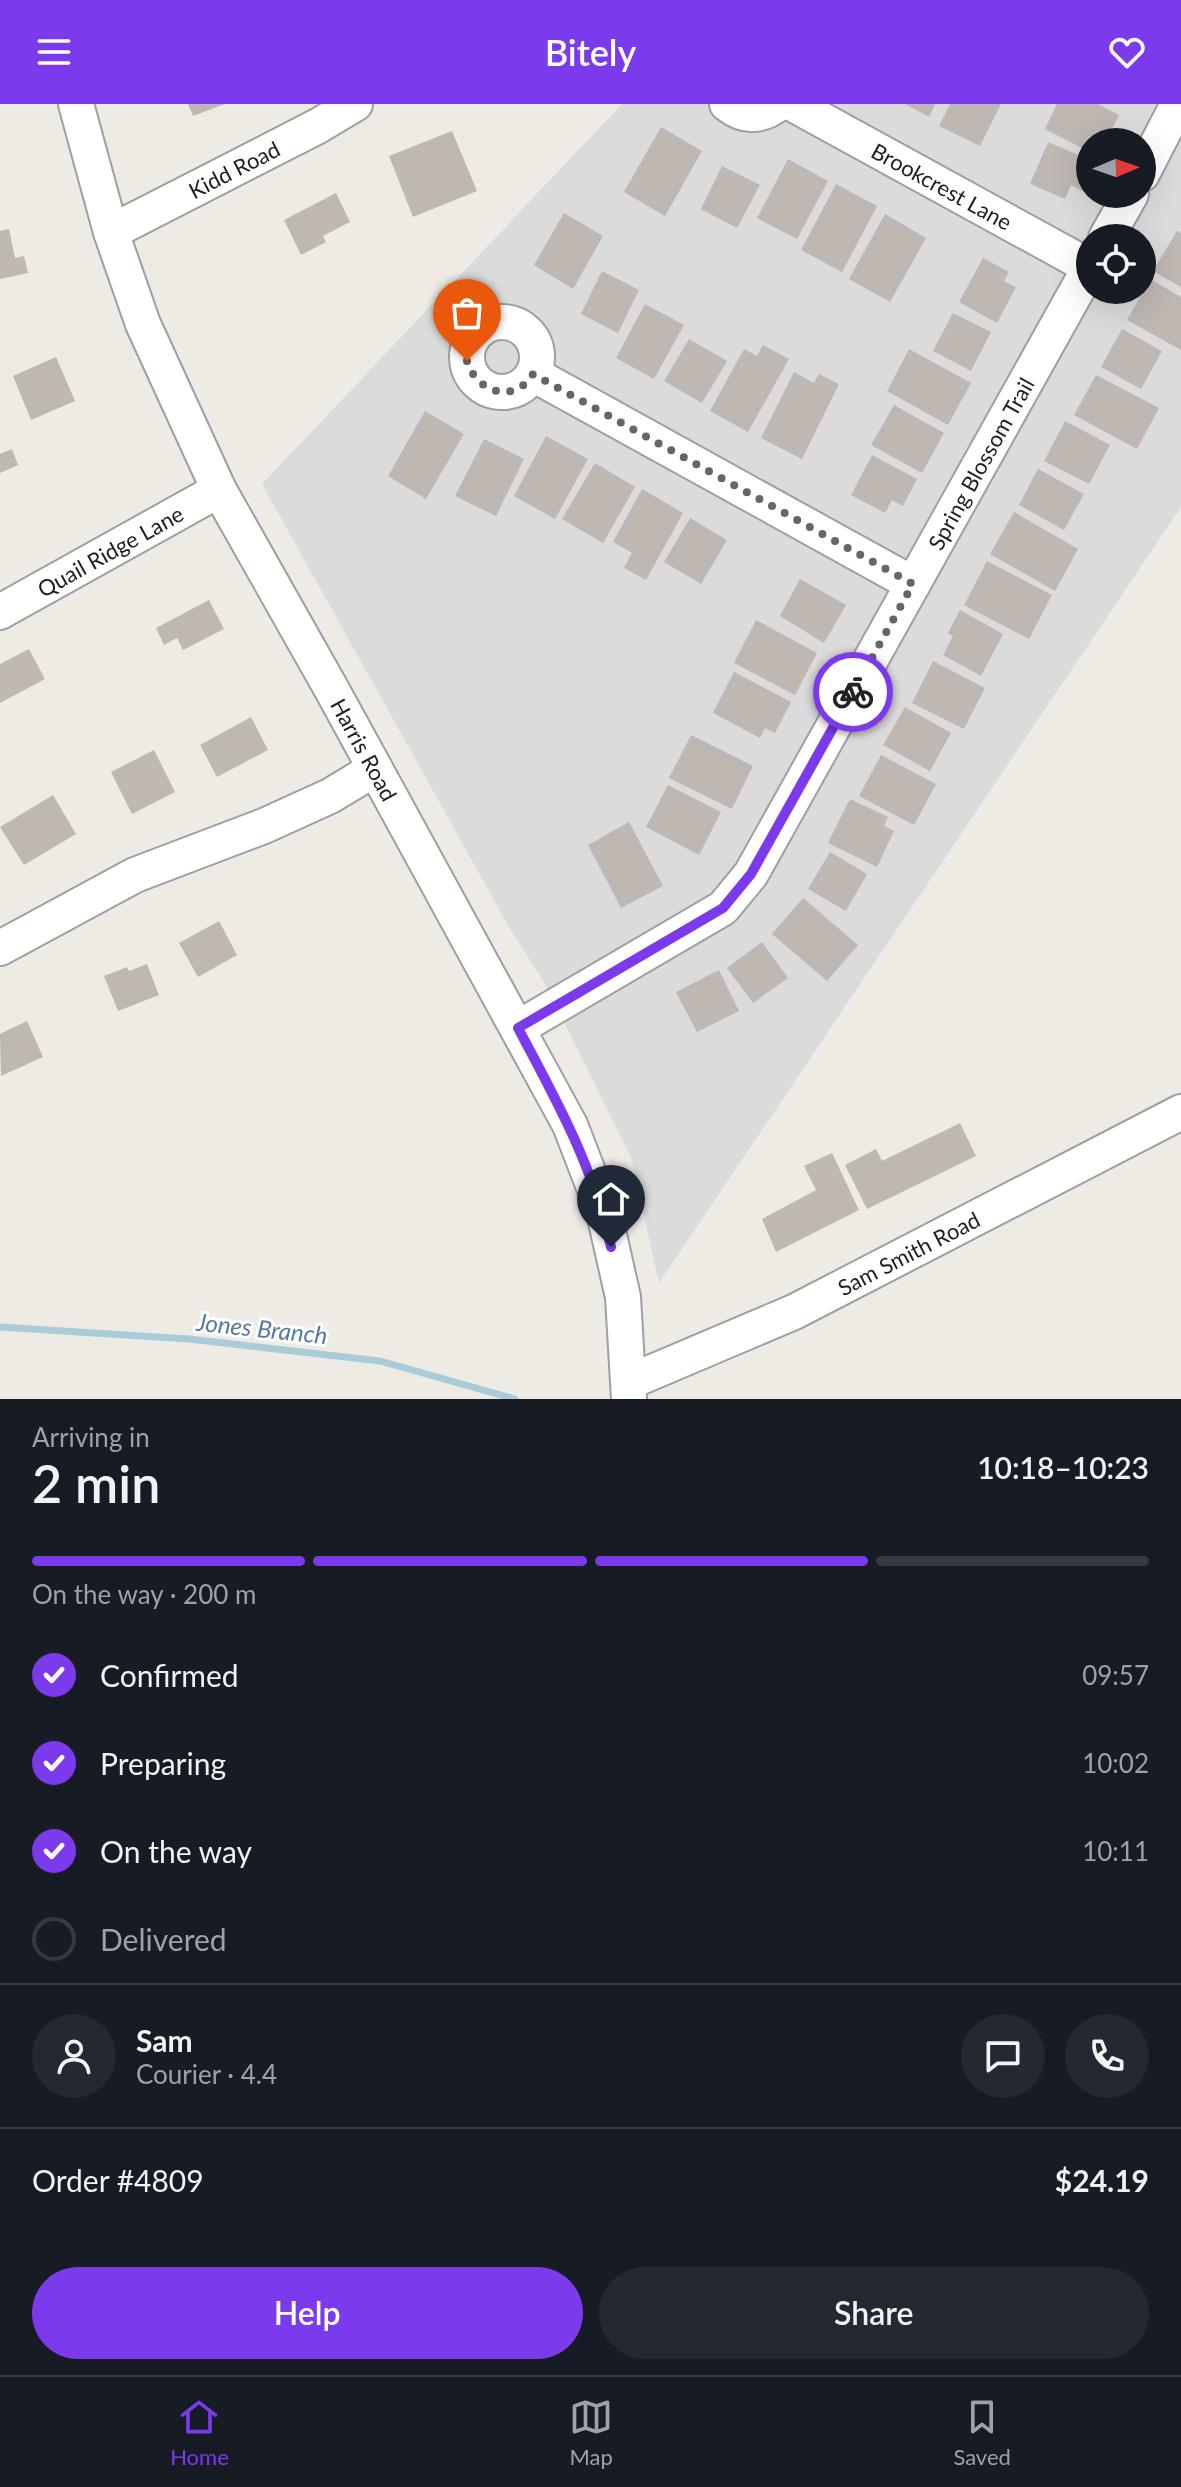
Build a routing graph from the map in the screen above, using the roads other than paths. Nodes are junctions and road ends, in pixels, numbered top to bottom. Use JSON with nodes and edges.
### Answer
{"nodes":[{"id":1,"x":76,"y":104,"type":"edge"},
{"id":2,"x":355,"y":104,"type":"edge"},
{"id":3,"x":727,"y":104,"type":"edge"},
{"id":4,"x":778,"y":104,"type":"edge"},
{"id":5,"x":793,"y":104,"type":"edge"},
{"id":6,"x":1178,"y":104,"type":"edge"},
{"id":7,"x":1156,"y":147,"type":"edge"},
{"id":8,"x":111,"y":232,"type":"junction"},
{"id":9,"x":1076,"y":259,"type":"edge"},
{"id":10,"x":1076,"y":292,"type":"edge"},
{"id":11,"x":533,"y":374,"type":"dead end"},
{"id":12,"x":219,"y":490,"type":"junction"},
{"id":13,"x":913,"y":584,"type":"junction"},
{"id":14,"x":0,"y":612,"type":"edge"},
{"id":15,"x":375,"y":769,"type":"junction"},
{"id":16,"x":0,"y":948,"type":"edge"},
{"id":17,"x":518,"y":1028,"type":"junction"},
{"id":18,"x":1181,"y":1112,"type":"edge"},
{"id":19,"x":629,"y":1390,"type":"edge"}],
"edges":[{"from":1,"to":8,"type":"street","name":"Harris Road"},
{"from":2,"to":8,"type":"street","name":"Kidd Road"},
{"from":3,"to":4,"type":"street"},
{"from":5,"to":9,"type":"street","name":"Brookcrest Lane"},
{"from":6,"to":7,"type":"street"},
{"from":8,"to":12,"type":"street","name":"Harris Road"},
{"from":10,"to":13,"type":"street","name":"Spring Blossom Trail"},
{"from":11,"to":13,"type":"street"},
{"from":12,"to":14,"type":"street","name":"Quail Ridge Lane"},
{"from":12,"to":15,"type":"street","name":"Harris Road"},
{"from":13,"to":17,"type":"street","name":"Spring Blossom Trail"},
{"from":15,"to":16,"type":"street"},
{"from":15,"to":17,"type":"street","name":"Harris Road"},
{"from":17,"to":19,"type":"street","name":"Harris Road"},
{"from":18,"to":19,"type":"street","name":"Sam Smith Road"}]}
